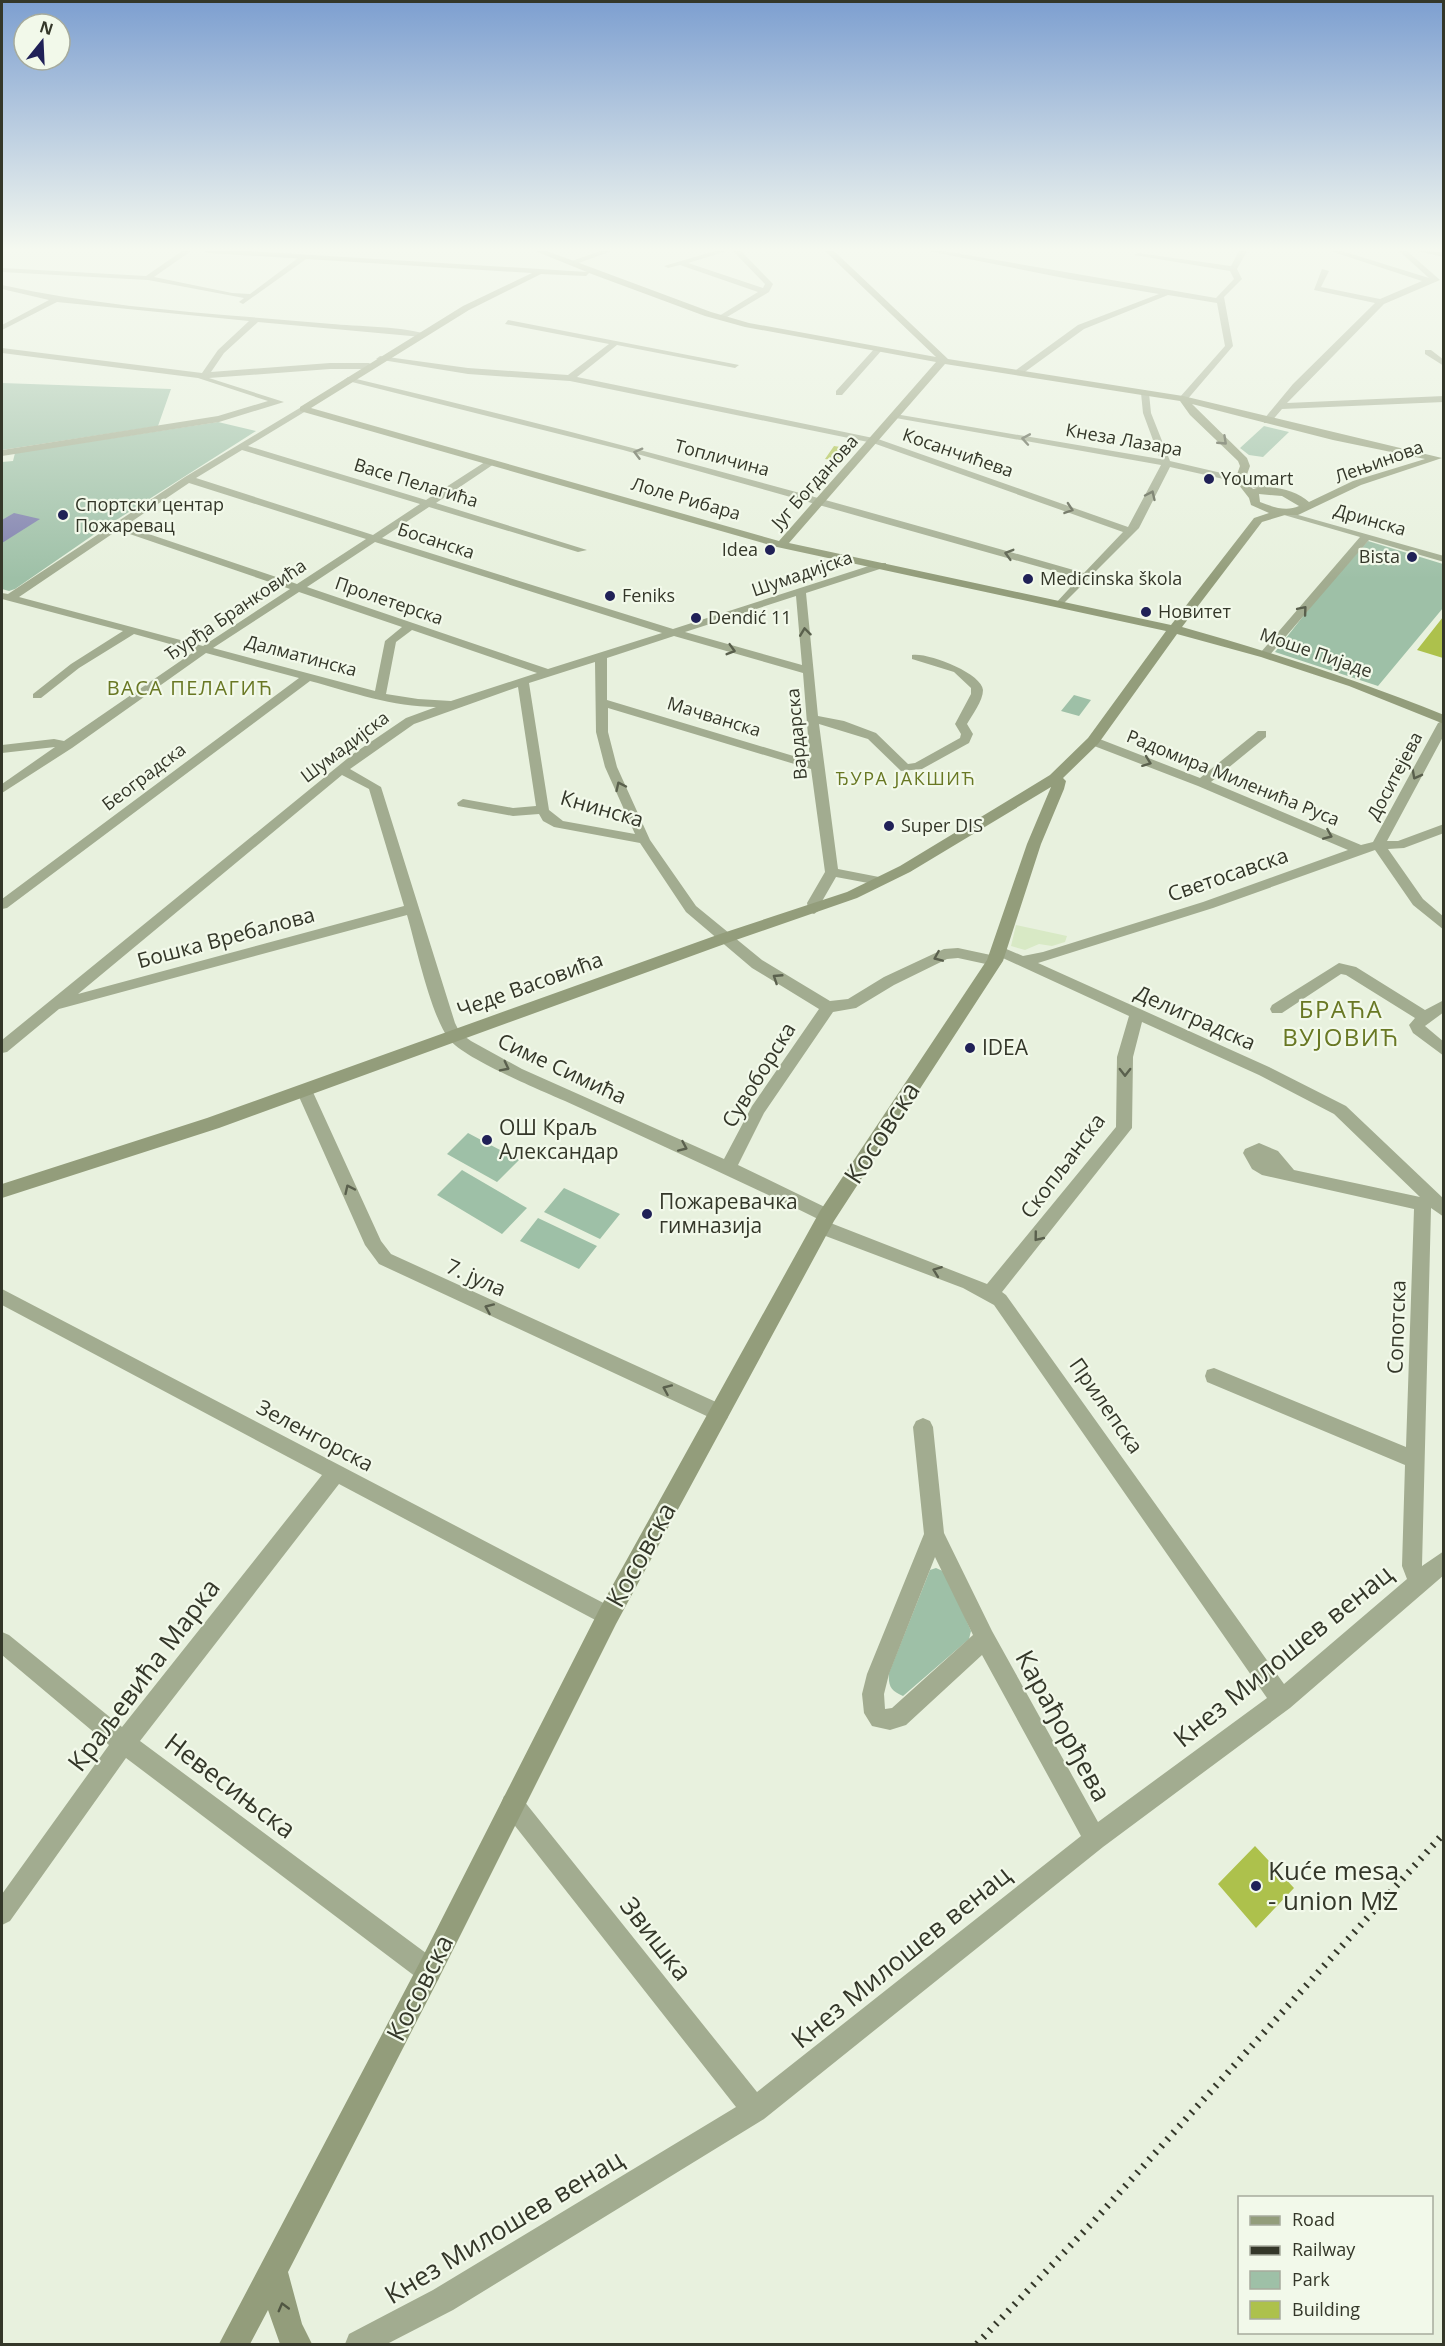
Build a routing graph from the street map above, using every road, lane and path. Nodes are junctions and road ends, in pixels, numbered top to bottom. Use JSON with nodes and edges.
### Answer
{"nodes":[{"id":1,"x":78,"y":360,"type":"edge"},
{"id":2,"x":215,"y":360,"type":"edge"},
{"id":3,"x":378,"y":360,"type":"edge"},
{"id":4,"x":391,"y":360,"type":"edge"},
{"id":5,"x":592,"y":360,"type":"edge"},
{"id":6,"x":712,"y":360,"type":"edge"},
{"id":7,"x":868,"y":360,"type":"edge"},
{"id":8,"x":944,"y":360,"type":"edge"},
{"id":9,"x":947,"y":360,"type":"edge"},
{"id":10,"x":1034,"y":360,"type":"edge"},
{"id":11,"x":1216,"y":360,"type":"edge"},
{"id":12,"x":1322,"y":360,"type":"edge"},
{"id":13,"x":735,"y":365,"type":"dead end"},
{"id":14,"x":369,"y":366,"type":"junction"},
{"id":15,"x":1018,"y":372,"type":"junction"},
{"id":16,"x":206,"y":374,"type":"junction"},
{"id":17,"x":195,"y":375,"type":"junction"},
{"id":18,"x":570,"y":378,"type":"junction"},
{"id":19,"x":348,"y":380,"type":"junction"},
{"id":20,"x":839,"y":393,"type":"dead end"},
{"id":21,"x":1145,"y":393,"type":"junction"},
{"id":22,"x":1183,"y":399,"type":"junction"},
{"id":23,"x":1443,"y":399,"type":"edge"},
{"id":24,"x":278,"y":401,"type":"junction"},
{"id":25,"x":1280,"y":405,"type":"junction"},
{"id":26,"x":303,"y":409,"type":"junction"},
{"id":27,"x":895,"y":417,"type":"junction"},
{"id":28,"x":219,"y":419,"type":"junction"},
{"id":29,"x":1267,"y":421,"type":"junction"},
{"id":30,"x":266,"y":432,"type":"junction"},
{"id":31,"x":875,"y":441,"type":"junction"},
{"id":32,"x":241,"y":447,"type":"junction"},
{"id":33,"x":2,"y":453,"type":"edge"},
{"id":34,"x":1440,"y":458,"type":"edge"},
{"id":35,"x":491,"y":462,"type":"junction"},
{"id":36,"x":1166,"y":463,"type":"junction"},
{"id":37,"x":188,"y":479,"type":"junction"},
{"id":38,"x":1240,"y":480,"type":"junction"},
{"id":39,"x":1273,"y":491,"type":"junction"},
{"id":40,"x":1296,"y":498,"type":"junction"},
{"id":41,"x":1326,"y":499,"type":"junction"},
{"id":42,"x":1254,"y":500,"type":"junction"},
{"id":43,"x":820,"y":501,"type":"junction"},
{"id":44,"x":428,"y":503,"type":"junction"},
{"id":45,"x":1305,"y":507,"type":"junction"},
{"id":46,"x":1285,"y":513,"type":"junction"},
{"id":47,"x":1258,"y":520,"type":"junction"},
{"id":48,"x":116,"y":526,"type":"junction"},
{"id":49,"x":1130,"y":531,"type":"junction"},
{"id":50,"x":1366,"y":537,"type":"junction"},
{"id":51,"x":373,"y":538,"type":"junction"},
{"id":52,"x":781,"y":544,"type":"junction"},
{"id":53,"x":582,"y":550,"type":"dead end"},
{"id":54,"x":1443,"y":559,"type":"edge"},
{"id":55,"x":882,"y":566,"type":"junction"},
{"id":56,"x":1085,"y":576,"type":"junction"},
{"id":57,"x":298,"y":588,"type":"junction"},
{"id":58,"x":801,"y":593,"type":"junction"},
{"id":59,"x":4,"y":597,"type":"edge"},
{"id":60,"x":1060,"y":604,"type":"junction"},
{"id":61,"x":411,"y":626,"type":"junction"},
{"id":62,"x":1174,"y":629,"type":"junction"},
{"id":63,"x":133,"y":630,"type":"junction"},
{"id":64,"x":675,"y":634,"type":"junction"},
{"id":65,"x":205,"y":649,"type":"junction"},
{"id":66,"x":1265,"y":654,"type":"junction"},
{"id":67,"x":916,"y":657,"type":"dead end"},
{"id":68,"x":601,"y":658,"type":"junction"},
{"id":69,"x":809,"y":671,"type":"junction"},
{"id":70,"x":548,"y":673,"type":"junction"},
{"id":71,"x":308,"y":677,"type":"junction"},
{"id":72,"x":523,"y":682,"type":"junction"},
{"id":73,"x":37,"y":696,"type":"dead end"},
{"id":74,"x":380,"y":696,"type":"junction"},
{"id":75,"x":406,"y":701,"type":"junction"},
{"id":76,"x":601,"y":702,"type":"junction"},
{"id":77,"x":453,"y":704,"type":"junction"},
{"id":78,"x":814,"y":719,"type":"junction"},
{"id":79,"x":410,"y":721,"type":"junction"},
{"id":80,"x":1443,"y":722,"type":"edge"},
{"id":81,"x":1262,"y":734,"type":"dead end"},
{"id":82,"x":1093,"y":741,"type":"junction"},
{"id":83,"x":68,"y":745,"type":"junction"},
{"id":84,"x":2,"y":749,"type":"edge"},
{"id":85,"x":817,"y":767,"type":"junction"},
{"id":86,"x":341,"y":770,"type":"junction"},
{"id":87,"x":1055,"y":778,"type":"junction"},
{"id":88,"x":1202,"y":783,"type":"junction"},
{"id":89,"x":2,"y":789,"type":"edge"},
{"id":90,"x":1023,"y":799,"type":"junction"},
{"id":91,"x":463,"y":803,"type":"dead end"},
{"id":92,"x":1049,"y":809,"type":"junction"},
{"id":93,"x":543,"y":810,"type":"junction"},
{"id":94,"x":1443,"y":828,"type":"edge"},
{"id":95,"x":644,"y":840,"type":"junction"},
{"id":96,"x":1378,"y":845,"type":"junction"},
{"id":97,"x":1360,"y":850,"type":"junction"},
{"id":98,"x":832,"y":872,"type":"junction"},
{"id":99,"x":879,"y":882,"type":"junction"},
{"id":100,"x":2,"y":905,"type":"edge"},
{"id":101,"x":411,"y":909,"type":"junction"},
{"id":102,"x":814,"y":909,"type":"junction"},
{"id":103,"x":1443,"y":925,"type":"edge"},
{"id":104,"x":725,"y":938,"type":"junction"},
{"id":105,"x":997,"y":956,"type":"junction"},
{"id":106,"x":1024,"y":961,"type":"junction"},
{"id":107,"x":1443,"y":1005,"type":"edge"},
{"id":108,"x":52,"y":1006,"type":"junction"},
{"id":109,"x":828,"y":1007,"type":"junction"},
{"id":110,"x":1277,"y":1009,"type":"dead end"},
{"id":111,"x":1137,"y":1015,"type":"junction"},
{"id":112,"x":1425,"y":1017,"type":"junction"},
{"id":113,"x":455,"y":1037,"type":"junction"},
{"id":114,"x":2,"y":1048,"type":"edge"},
{"id":115,"x":1443,"y":1051,"type":"edge"},
{"id":116,"x":304,"y":1090,"type":"junction"},
{"id":117,"x":728,"y":1168,"type":"junction"},
{"id":118,"x":1289,"y":1176,"type":"dead end"},
{"id":119,"x":2,"y":1191,"type":"edge"},
{"id":120,"x":1432,"y":1204,"type":"edge"},
{"id":121,"x":824,"y":1221,"type":"junction"},
{"id":122,"x":992,"y":1293,"type":"junction"},
{"id":123,"x":2,"y":1297,"type":"edge"},
{"id":124,"x":1214,"y":1376,"type":"dead end"},
{"id":125,"x":720,"y":1413,"type":"junction"},
{"id":126,"x":923,"y":1427,"type":"dead end"},
{"id":127,"x":1416,"y":1460,"type":"junction"},
{"id":128,"x":335,"y":1474,"type":"junction"},
{"id":129,"x":934,"y":1534,"type":"junction"},
{"id":130,"x":1443,"y":1561,"type":"edge"},
{"id":131,"x":1419,"y":1584,"type":"junction"},
{"id":132,"x":608,"y":1616,"type":"junction"},
{"id":133,"x":985,"y":1638,"type":"junction"},
{"id":134,"x":2,"y":1642,"type":"edge"},
{"id":135,"x":1282,"y":1700,"type":"junction"},
{"id":136,"x":124,"y":1743,"type":"junction"},
{"id":137,"x":512,"y":1804,"type":"junction"},
{"id":138,"x":1095,"y":1839,"type":"junction"},
{"id":139,"x":2,"y":1913,"type":"edge"},
{"id":140,"x":429,"y":1971,"type":"junction"},
{"id":141,"x":755,"y":2110,"type":"junction"},
{"id":142,"x":272,"y":2269,"type":"junction"},
{"id":143,"x":234,"y":2344,"type":"edge"},
{"id":144,"x":297,"y":2344,"type":"edge"},
{"id":145,"x":359,"y":2344,"type":"edge"}],
"edges":[{"from":1,"to":17,"type":"street"},
{"from":2,"to":16,"type":"street"},
{"from":3,"to":14,"type":"street"},
{"from":4,"to":18,"type":"street","name":"Косанчићева"},
{"from":5,"to":18,"type":"street"},
{"from":6,"to":13,"type":"street"},
{"from":7,"to":20,"type":"street"},
{"from":8,"to":27,"type":"street","name":"Југ Богданова"},
{"from":9,"to":15,"type":"street"},
{"from":10,"to":15,"type":"street"},
{"from":11,"to":22,"type":"street"},
{"from":12,"to":25,"type":"street"},
{"from":14,"to":16,"type":"street"},
{"from":14,"to":19,"type":"street"},
{"from":15,"to":21,"type":"street"},
{"from":16,"to":17,"type":"street"},
{"from":17,"to":24,"type":"street","name":"Лоле Рибара"},
{"from":18,"to":31,"type":"street","name":"Косанчићева"},
{"from":19,"to":26,"type":"street"},
{"from":43,"to":19,"type":"street","name":"Топличина","one_way":true},
{"from":21,"to":22,"type":"street"},
{"from":21,"to":36,"type":"street"},
{"from":22,"to":29,"type":"street"},
{"from":22,"to":38,"type":"street","one_way":true},
{"from":23,"to":25,"type":"street"},
{"from":24,"to":26,"type":"street","name":"Лоле Рибара"},
{"from":24,"to":28,"type":"street"},
{"from":25,"to":29,"type":"street"},
{"from":26,"to":30,"type":"street"},
{"from":26,"to":35,"type":"street","name":"Лоле Рибара"},
{"from":27,"to":31,"type":"street","name":"Југ Богданова"},
{"from":36,"to":27,"type":"street","name":"Кнеза Лазара","one_way":true},
{"from":28,"to":30,"type":"street"},
{"from":28,"to":33,"type":"street"},
{"from":29,"to":34,"type":"street"},
{"from":30,"to":32,"type":"street"},
{"from":31,"to":43,"type":"street","name":"Југ Богданова"},
{"from":31,"to":49,"type":"street","name":"Косанчићева","one_way":true},
{"from":32,"to":37,"type":"street"},
{"from":32,"to":44,"type":"street","name":"Васе Пелагића"},
{"from":34,"to":41,"type":"street","name":"Лењинова"},
{"from":35,"to":44,"type":"street","name":"Ђурђа Бранковића"},
{"from":35,"to":52,"type":"street","name":"Лоле Рибара"},
{"from":36,"to":38,"type":"street","name":"Кнеза Лазара"},
{"from":49,"to":36,"type":"street","one_way":true},
{"from":37,"to":48,"type":"street"},
{"from":37,"to":51,"type":"street","name":"Босанска"},
{"from":38,"to":39,"type":"street","name":"Кнеза Лазара"},
{"from":38,"to":42,"type":"street"},
{"from":39,"to":40,"type":"street"},
{"from":39,"to":42,"type":"street"},
{"from":40,"to":41,"type":"street","name":"Лењинова"},
{"from":40,"to":45,"type":"street"},
{"from":41,"to":45,"type":"street","name":"Лењинова"},
{"from":42,"to":46,"type":"street"},
{"from":42,"to":47,"type":"street"},
{"from":43,"to":52,"type":"street","name":"Југ Богданова"},
{"from":56,"to":43,"type":"street","name":"Топличина","one_way":true},
{"from":44,"to":51,"type":"street","name":"Ђурђа Бранковића"},
{"from":44,"to":53,"type":"street","name":"Васе Пелагића"},
{"from":45,"to":46,"type":"street","name":"Лењинова"},
{"from":46,"to":47,"type":"street","name":"Лењинова"},
{"from":46,"to":50,"type":"street","name":"Дринска"},
{"from":47,"to":62,"type":"street","name":"Чеде Васовића"},
{"from":48,"to":57,"type":"street","name":"Пролетерска"},
{"from":48,"to":59,"type":"street"},
{"from":49,"to":56,"type":"street"},
{"from":50,"to":54,"type":"street","name":"Дринска"},
{"from":66,"to":50,"type":"street","one_way":true},
{"from":51,"to":57,"type":"street","name":"Ђурђа Бранковића"},
{"from":51,"to":64,"type":"street","name":"Босанска"},
{"from":52,"to":55,"type":"street","name":"Лоле Рибара"},
{"from":55,"to":58,"type":"street","name":"Шумадијска"},
{"from":55,"to":60,"type":"street","name":"Лоле Рибара"},
{"from":56,"to":60,"type":"street"},
{"from":57,"to":61,"type":"street","name":"Пролетерска"},
{"from":57,"to":65,"type":"street","name":"Ђурђа Бранковића"},
{"from":58,"to":64,"type":"street","name":"Шумадијска"},
{"from":69,"to":58,"type":"street","name":"Вардарска","one_way":true},
{"from":59,"to":63,"type":"street","name":"Далматинска"},
{"from":60,"to":62,"type":"street","name":"Лоле Рибара"},
{"from":61,"to":70,"type":"street","name":"Пролетерска"},
{"from":61,"to":74,"type":"street"},
{"from":62,"to":66,"type":"street","name":"Моше Пијаде"},
{"from":62,"to":82,"type":"street","name":"Чеде Васовића"},
{"from":63,"to":65,"type":"street","name":"Далматинска"},
{"from":63,"to":73,"type":"street"},
{"from":64,"to":68,"type":"street","name":"Шумадијска"},
{"from":64,"to":69,"type":"street","name":"Босанска","one_way":true},
{"from":65,"to":71,"type":"street","name":"Далматинска"},
{"from":65,"to":83,"type":"street","name":"Ђурђа Бранковића"},
{"from":66,"to":80,"type":"street","name":"Моше Пијаде"},
{"from":67,"to":78,"type":"street"},
{"from":68,"to":70,"type":"street","name":"Шумадијска"},
{"from":68,"to":76,"type":"street"},
{"from":69,"to":78,"type":"street","name":"Вардарска"},
{"from":70,"to":72,"type":"street","name":"Шумадијска"},
{"from":71,"to":74,"type":"street","name":"Далматинска"},
{"from":71,"to":100,"type":"street","name":"Београдска"},
{"from":72,"to":77,"type":"street","name":"Шумадијска"},
{"from":72,"to":93,"type":"street"},
{"from":74,"to":75,"type":"street","name":"Далматинска"},
{"from":75,"to":77,"type":"street","name":"Далматинска"},
{"from":75,"to":79,"type":"street"},
{"from":76,"to":85,"type":"street","name":"Мачванска"},
{"from":95,"to":76,"type":"street","one_way":true},
{"from":77,"to":79,"type":"street","name":"Шумадијска"},
{"from":78,"to":85,"type":"street","name":"Вардарска"},
{"from":79,"to":86,"type":"street","name":"Шумадијска"},
{"from":80,"to":96,"type":"street","name":"Доситејева","one_way":true},
{"from":81,"to":88,"type":"street"},
{"from":82,"to":87,"type":"street","name":"Чеде Васовића"},
{"from":82,"to":88,"type":"street","name":"Радомира Миленића Руса","one_way":true},
{"from":83,"to":84,"type":"street"},
{"from":83,"to":89,"type":"street","name":"Ђурђа Бранковића"},
{"from":85,"to":98,"type":"street","name":"Вардарска"},
{"from":86,"to":101,"type":"street"},
{"from":86,"to":108,"type":"street","name":"Шумадијска"},
{"from":87,"to":90,"type":"street","name":"Чеде Васовића"},
{"from":87,"to":92,"type":"street","name":"Косовска"},
{"from":88,"to":97,"type":"street","name":"Радомира Миленића Руса","one_way":true},
{"from":90,"to":92,"type":"street"},
{"from":90,"to":99,"type":"street","name":"Чеде Васовића"},
{"from":91,"to":93,"type":"street","name":"Книнска"},
{"from":92,"to":105,"type":"street","name":"Косовска"},
{"from":93,"to":95,"type":"street","name":"Книнска"},
{"from":94,"to":96,"type":"street","name":"Светосавска"},
{"from":95,"to":104,"type":"street","name":"Книнска"},
{"from":96,"to":97,"type":"street","name":"Светосавска"},
{"from":96,"to":103,"type":"street"},
{"from":97,"to":106,"type":"street","name":"Светосавска"},
{"from":98,"to":99,"type":"street"},
{"from":98,"to":102,"type":"street"},
{"from":99,"to":102,"type":"street","name":"Чеде Васовића"},
{"from":101,"to":108,"type":"street","name":"Бошка Вребалова"},
{"from":101,"to":113,"type":"street"},
{"from":102,"to":104,"type":"street","name":"Чеде Васовића"},
{"from":109,"to":104,"type":"street","one_way":true},
{"from":104,"to":113,"type":"street","name":"Чеде Васовића"},
{"from":105,"to":106,"type":"street","name":"Делиградска"},
{"from":105,"to":109,"type":"street","one_way":true},
{"from":105,"to":121,"type":"street","name":"Косовска"},
{"from":106,"to":111,"type":"street","name":"Делиградска"},
{"from":107,"to":112,"type":"street"},
{"from":108,"to":114,"type":"street","name":"Шумадијска"},
{"from":109,"to":117,"type":"street","name":"Сувоборска"},
{"from":110,"to":112,"type":"street"},
{"from":111,"to":120,"type":"street","name":"Делиградска"},
{"from":111,"to":122,"type":"street","name":"Скопљанска","one_way":true},
{"from":112,"to":115,"type":"street"},
{"from":113,"to":116,"type":"street","name":"Чеде Васовића"},
{"from":113,"to":117,"type":"street","name":"Симе Симића","one_way":true},
{"from":116,"to":119,"type":"street","name":"Чеде Васовића"},
{"from":125,"to":116,"type":"street","name":"7. јула","one_way":true},
{"from":117,"to":121,"type":"street","name":"Симе Симића"},
{"from":118,"to":120,"type":"street"},
{"from":120,"to":127,"type":"street","name":"Сопотска"},
{"from":122,"to":121,"type":"street","name":"Прилепска","one_way":true},
{"from":121,"to":125,"type":"street","name":"Косовска"},
{"from":122,"to":135,"type":"street","name":"Прилепска"},
{"from":123,"to":128,"type":"street","name":"Зеленгорска"},
{"from":124,"to":127,"type":"street"},
{"from":125,"to":132,"type":"street","name":"Косовска"},
{"from":126,"to":129,"type":"street","name":"Карађорђева"},
{"from":127,"to":131,"type":"street","name":"Сопотска"},
{"from":128,"to":132,"type":"street","name":"Зеленгорска"},
{"from":128,"to":136,"type":"street","name":"Краљевића Марка"},
{"from":129,"to":133,"type":"street","name":"Карађорђева"},
{"from":129,"to":133,"type":"street","name":"Карађорђева"},
{"from":130,"to":131,"type":"street","name":"Кнез Милошев венац"},
{"from":131,"to":135,"type":"street","name":"Кнез Милошев венац"},
{"from":132,"to":137,"type":"street","name":"Косовска"},
{"from":133,"to":138,"type":"street","name":"Карађорђева"},
{"from":134,"to":136,"type":"street","name":"Невесињска"},
{"from":135,"to":138,"type":"street","name":"Кнез Милошев венац"},
{"from":136,"to":139,"type":"street","name":"Краљевића Марка"},
{"from":136,"to":140,"type":"street","name":"Невесињска"},
{"from":137,"to":140,"type":"street","name":"Косовска"},
{"from":137,"to":141,"type":"street","name":"Звишка"},
{"from":138,"to":141,"type":"street","name":"Кнез Милошев венац"},
{"from":140,"to":142,"type":"street","name":"Косовска"},
{"from":141,"to":145,"type":"street","name":"Кнез Милошев венац"},
{"from":142,"to":143,"type":"street","name":"Косовска"},
{"from":144,"to":142,"type":"street","one_way":true}]}
